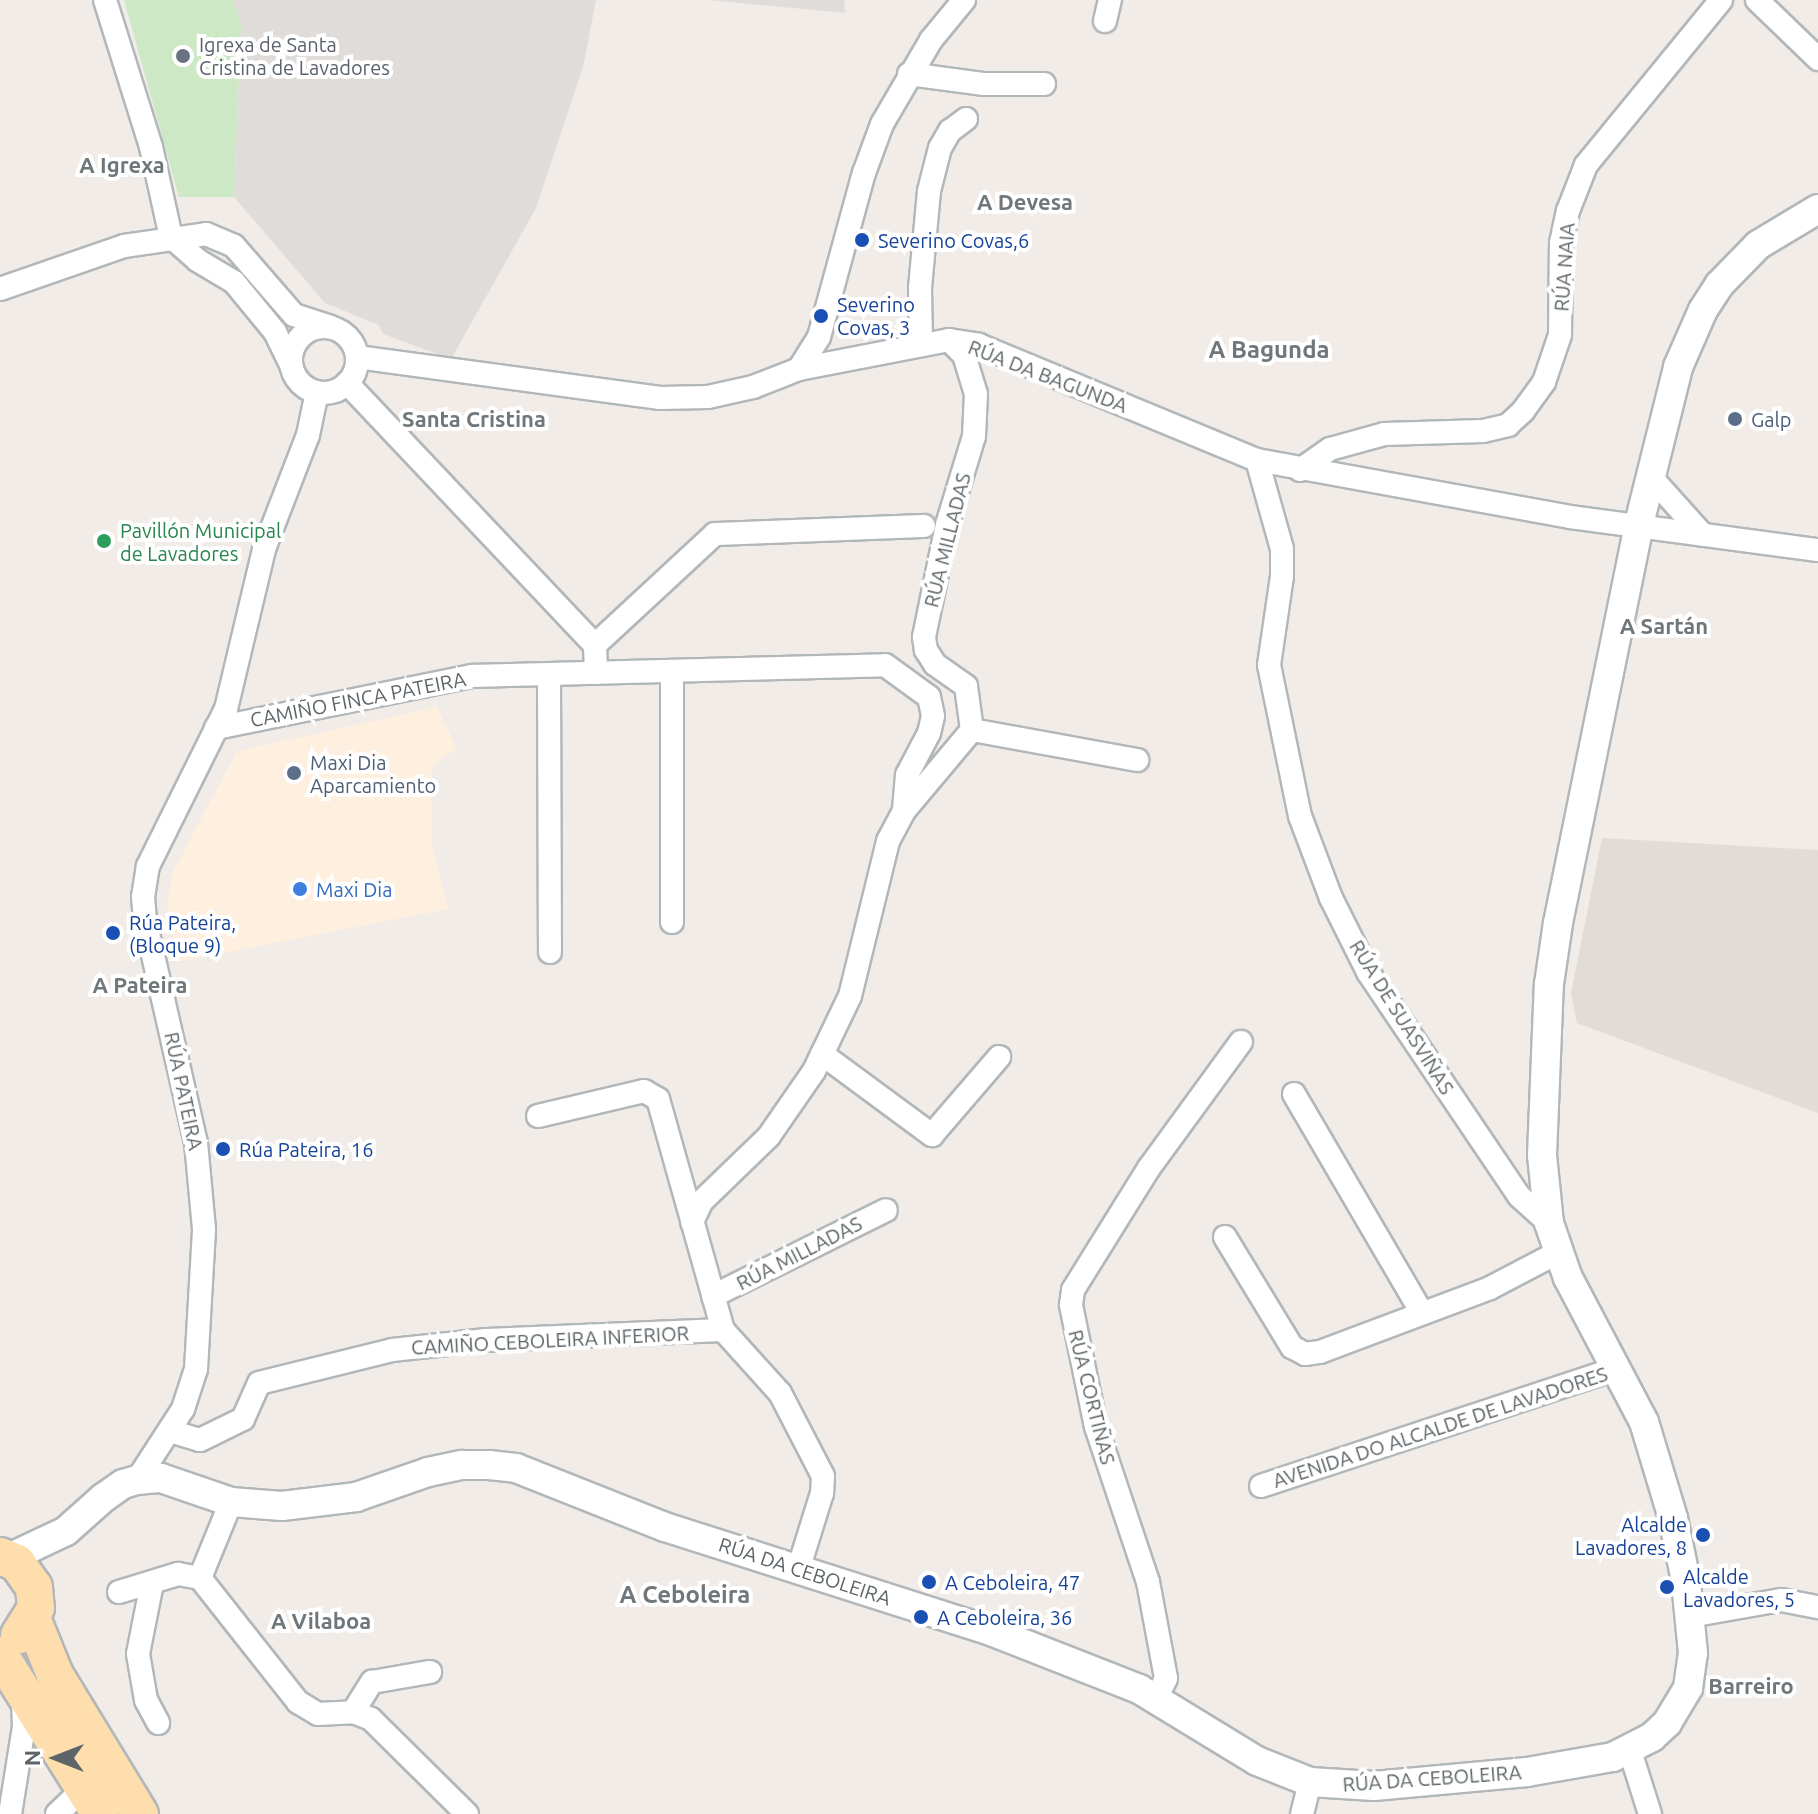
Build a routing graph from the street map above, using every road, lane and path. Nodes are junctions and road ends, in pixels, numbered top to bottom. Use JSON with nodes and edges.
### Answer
{"nodes":[{"id":1,"x":105,"y":0,"type":"edge"},
{"id":2,"x":964,"y":0,"type":"edge"},
{"id":3,"x":1721,"y":0,"type":"edge"},
{"id":4,"x":1757,"y":0,"type":"edge"},
{"id":5,"x":1818,"y":59,"type":"edge"},
{"id":6,"x":909,"y":74,"type":"junction"},
{"id":7,"x":1044,"y":84,"type":"dead end"},
{"id":8,"x":966,"y":119,"type":"dead end"},
{"id":9,"x":1818,"y":209,"type":"edge"},
{"id":10,"x":171,"y":237,"type":"junction"},
{"id":11,"x":0,"y":289,"type":"edge"},
{"id":12,"x":330,"y":327,"type":"junction"},
{"id":13,"x":949,"y":340,"type":"junction"},
{"id":14,"x":921,"y":345,"type":"junction"},
{"id":15,"x":357,"y":357,"type":"junction"},
{"id":16,"x":292,"y":367,"type":"junction"},
{"id":17,"x":799,"y":369,"type":"junction"},
{"id":18,"x":347,"y":383,"type":"junction"},
{"id":19,"x":317,"y":392,"type":"junction"},
{"id":20,"x":1257,"y":460,"type":"junction"},
{"id":21,"x":1300,"y":470,"type":"junction"},
{"id":22,"x":1650,"y":476,"type":"junction"},
{"id":23,"x":1639,"y":524,"type":"junction"},
{"id":24,"x":924,"y":526,"type":"dead end"},
{"id":25,"x":1703,"y":535,"type":"junction"},
{"id":26,"x":1818,"y":550,"type":"edge"},
{"id":27,"x":595,"y":645,"type":"junction"},
{"id":28,"x":672,"y":671,"type":"junction"},
{"id":29,"x":596,"y":673,"type":"junction"},
{"id":30,"x":549,"y":675,"type":"junction"},
{"id":31,"x":216,"y":728,"type":"junction"},
{"id":32,"x":972,"y":730,"type":"junction"},
{"id":33,"x":1137,"y":760,"type":"dead end"},
{"id":34,"x":904,"y":811,"type":"junction"},
{"id":35,"x":672,"y":922,"type":"dead end"},
{"id":36,"x":550,"y":952,"type":"dead end"},
{"id":37,"x":1241,"y":1042,"type":"dead end"},
{"id":38,"x":822,"y":1054,"type":"junction"},
{"id":39,"x":999,"y":1057,"type":"dead end"},
{"id":40,"x":1294,"y":1094,"type":"dead end"},
{"id":41,"x":538,"y":1116,"type":"dead end"},
{"id":42,"x":886,"y":1210,"type":"dead end"},
{"id":43,"x":692,"y":1222,"type":"junction"},
{"id":44,"x":1549,"y":1223,"type":"junction"},
{"id":45,"x":1225,"y":1237,"type":"dead end"},
{"id":46,"x":1557,"y":1253,"type":"junction"},
{"id":47,"x":713,"y":1296,"type":"junction"},
{"id":48,"x":1422,"y":1313,"type":"junction"},
{"id":49,"x":723,"y":1330,"type":"junction"},
{"id":50,"x":1618,"y":1368,"type":"junction"},
{"id":51,"x":170,"y":1431,"type":"junction"},
{"id":52,"x":137,"y":1480,"type":"junction"},
{"id":53,"x":1261,"y":1486,"type":"dead end"},
{"id":54,"x":231,"y":1502,"type":"junction"},
{"id":55,"x":66,"y":1531,"type":"junction"},
{"id":56,"x":4,"y":1557,"type":"edge"},
{"id":57,"x":799,"y":1567,"type":"junction"},
{"id":58,"x":200,"y":1578,"type":"junction"},
{"id":59,"x":152,"y":1583,"type":"junction"},
{"id":60,"x":119,"y":1592,"type":"dead end"},
{"id":61,"x":34,"y":1607,"type":"junction"},
{"id":62,"x":1818,"y":1607,"type":"edge"},
{"id":63,"x":1690,"y":1616,"type":"junction"},
{"id":64,"x":0,"y":1643,"type":"edge"},
{"id":65,"x":0,"y":1655,"type":"edge"},
{"id":66,"x":430,"y":1672,"type":"dead end"},
{"id":67,"x":23,"y":1690,"type":"junction"},
{"id":68,"x":1156,"y":1698,"type":"junction"},
{"id":69,"x":353,"y":1712,"type":"junction"},
{"id":70,"x":158,"y":1723,"type":"dead end"},
{"id":71,"x":91,"y":1732,"type":"junction"},
{"id":72,"x":1630,"y":1751,"type":"junction"},
{"id":73,"x":1310,"y":1782,"type":"junction"},
{"id":74,"x":81,"y":1806,"type":"edge"},
{"id":75,"x":10,"y":1814,"type":"edge"},
{"id":76,"x":140,"y":1814,"type":"edge"},
{"id":77,"x":467,"y":1814,"type":"edge"},
{"id":78,"x":1302,"y":1814,"type":"edge"},
{"id":79,"x":1650,"y":1814,"type":"edge"}],
"edges":[{"from":1,"to":10,"type":"street"},
{"from":2,"to":6,"type":"street"},
{"from":3,"to":21,"type":"street","name":"RÚA NAIA"},
{"from":4,"to":5,"type":"street"},
{"from":6,"to":7,"type":"street"},
{"from":6,"to":17,"type":"street"},
{"from":8,"to":14,"type":"street"},
{"from":9,"to":22,"type":"street","name":"AVENIDA DO ALCALDE DE LAVADORES"},
{"from":10,"to":11,"type":"street"},
{"from":10,"to":12,"type":"street"},
{"from":10,"to":16,"type":"street"},
{"from":12,"to":15,"type":"street"},
{"from":12,"to":16,"type":"street"},
{"from":13,"to":14,"type":"street","name":"RÚA DA BAGUNDA"},
{"from":13,"to":20,"type":"street","name":"RÚA DA BAGUNDA"},
{"from":13,"to":32,"type":"street","name":"RÚA MILLADAS"},
{"from":14,"to":17,"type":"street","name":"RÚA DA BAGUNDA"},
{"from":15,"to":17,"type":"street","name":"RÚA DA BAGUNDA"},
{"from":15,"to":18,"type":"street"},
{"from":16,"to":19,"type":"street"},
{"from":18,"to":19,"type":"street"},
{"from":18,"to":27,"type":"street"},
{"from":19,"to":31,"type":"street","name":"RÚA PATEIRA"},
{"from":20,"to":21,"type":"street","name":"RÚA DA BAGUNDA"},
{"from":20,"to":44,"type":"street","name":"RÚA DE SUASVIÑAS"},
{"from":21,"to":23,"type":"street","name":"RÚA DA BAGUNDA"},
{"from":22,"to":23,"type":"street","name":"AVENIDA DO ALCALDE DE LAVADORES"},
{"from":22,"to":25,"type":"street"},
{"from":23,"to":25,"type":"street","name":"RÚA DA BAGUNDA"},
{"from":23,"to":44,"type":"street","name":"AVENIDA DO ALCALDE DE LAVADORES"},
{"from":24,"to":27,"type":"street"},
{"from":25,"to":26,"type":"street","name":"RÚA DA BAGUNDA"},
{"from":27,"to":29,"type":"street"},
{"from":28,"to":29,"type":"street","name":"CAMIÑO FINCA PATEIRA"},
{"from":28,"to":34,"type":"street","name":"CAMIÑO FINCA PATEIRA"},
{"from":28,"to":35,"type":"street"},
{"from":29,"to":30,"type":"street","name":"CAMIÑO FINCA PATEIRA"},
{"from":30,"to":31,"type":"street","name":"CAMIÑO FINCA PATEIRA"},
{"from":30,"to":36,"type":"street"},
{"from":31,"to":51,"type":"street","name":"RÚA PATEIRA"},
{"from":32,"to":33,"type":"street"},
{"from":32,"to":34,"type":"street"},
{"from":34,"to":38,"type":"street"},
{"from":37,"to":68,"type":"street","name":"RÚA CORTIÑAS"},
{"from":38,"to":39,"type":"street"},
{"from":38,"to":43,"type":"street"},
{"from":40,"to":48,"type":"street"},
{"from":41,"to":43,"type":"street","name":"RÚA MILLADAS"},
{"from":42,"to":47,"type":"street","name":"RÚA MILLADAS"},
{"from":43,"to":47,"type":"street","name":"RÚA MILLADAS"},
{"from":44,"to":46,"type":"street","name":"AVENIDA DO ALCALDE DE LAVADORES"},
{"from":45,"to":48,"type":"street"},
{"from":46,"to":48,"type":"street"},
{"from":46,"to":50,"type":"street","name":"AVENIDA DO ALCALDE DE LAVADORES"},
{"from":47,"to":49,"type":"street","name":"RÚA MILLADAS"},
{"from":49,"to":51,"type":"street","name":"CAMIÑO CEBOLEIRA INFERIOR"},
{"from":49,"to":57,"type":"street","name":"RÚA MILLADAS"},
{"from":50,"to":53,"type":"street","name":"AVENIDA DO ALCALDE DE LAVADORES"},
{"from":50,"to":63,"type":"street","name":"AVENIDA DO ALCALDE DE LAVADORES"},
{"from":51,"to":52,"type":"street","name":"RÚA PATEIRA"},
{"from":52,"to":54,"type":"street","name":"RÚA DA CEBOLEIRA"},
{"from":52,"to":55,"type":"street","name":"RÚA PATEIRA"},
{"from":54,"to":57,"type":"street","name":"RÚA DA CEBOLEIRA"},
{"from":54,"to":58,"type":"street"},
{"from":55,"to":56,"type":"street","name":"RÚA PATEIRA"},
{"from":55,"to":61,"type":"street","name":"RÚA PATEIRA"},
{"from":56,"to":61,"type":"main road"},
{"from":57,"to":68,"type":"street","name":"RÚA DA CEBOLEIRA"},
{"from":58,"to":59,"type":"street"},
{"from":58,"to":69,"type":"street"},
{"from":59,"to":60,"type":"street"},
{"from":59,"to":70,"type":"street"},
{"from":61,"to":64,"type":"main road"},
{"from":61,"to":71,"type":"main road"},
{"from":62,"to":63,"type":"street"},
{"from":63,"to":72,"type":"street","name":"RÚA DA CEBOLEIRA"},
{"from":65,"to":67,"type":"main road"},
{"from":66,"to":69,"type":"street"},
{"from":67,"to":74,"type":"main road"},
{"from":67,"to":75,"type":"street"},
{"from":68,"to":73,"type":"street","name":"RÚA DA CEBOLEIRA"},
{"from":69,"to":77,"type":"street"},
{"from":71,"to":74,"type":"street"},
{"from":71,"to":76,"type":"main road"},
{"from":72,"to":73,"type":"street","name":"RÚA DA CEBOLEIRA"},
{"from":72,"to":79,"type":"street"},
{"from":73,"to":78,"type":"street"}]}
